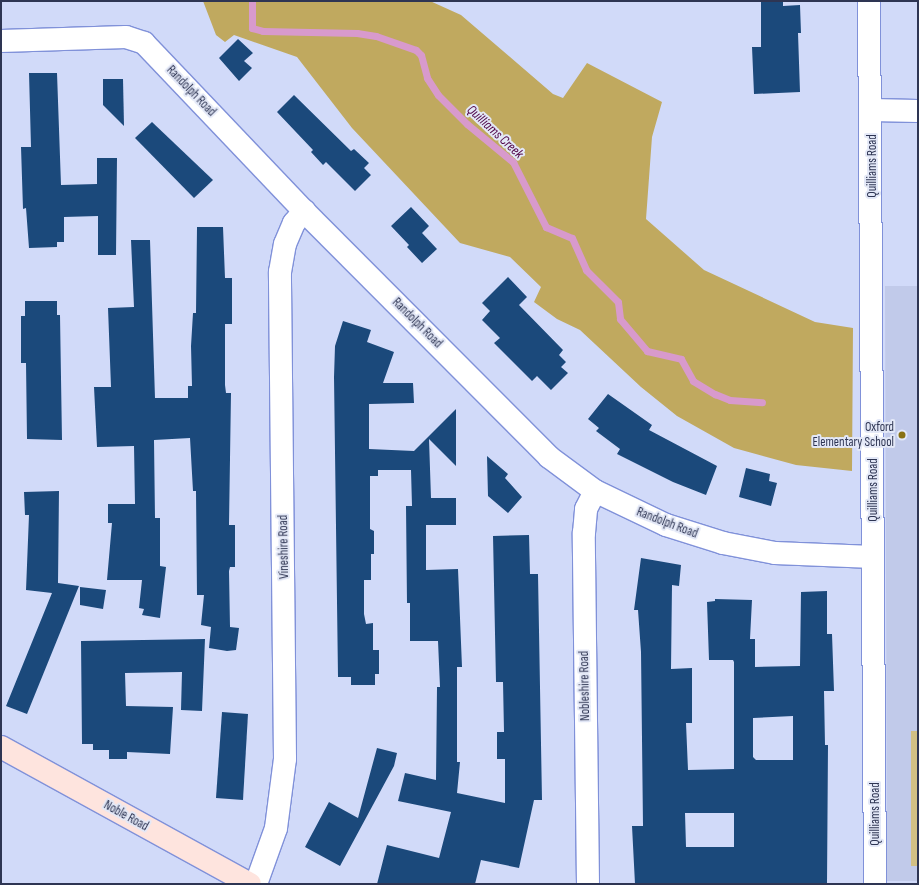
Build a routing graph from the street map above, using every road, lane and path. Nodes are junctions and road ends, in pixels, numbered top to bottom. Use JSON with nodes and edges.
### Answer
{"nodes":[{"id":1,"x":870,"y":1,"type":"edge"},
{"id":2,"x":1,"y":41,"type":"edge"},
{"id":3,"x":872,"y":110,"type":"junction"},
{"id":4,"x":918,"y":110,"type":"edge"},
{"id":5,"x":304,"y":211,"type":"junction"},
{"id":6,"x":595,"y":491,"type":"junction"},
{"id":7,"x":873,"y":557,"type":"junction"},
{"id":8,"x":1,"y":747,"type":"edge"},
{"id":9,"x":250,"y":884,"type":"edge"},
{"id":10,"x":256,"y":884,"type":"edge"},
{"id":11,"x":588,"y":884,"type":"edge"},
{"id":12,"x":875,"y":884,"type":"edge"}],
"edges":[{"from":1,"to":3,"type":"street","name":"Quilliams Road"},
{"from":2,"to":5,"type":"street","name":"Randolph Road"},
{"from":3,"to":4,"type":"street"},
{"from":3,"to":7,"type":"street","name":"Quilliams Road"},
{"from":5,"to":6,"type":"street","name":"Randolph Road"},
{"from":5,"to":10,"type":"street","name":"Vineshire Road"},
{"from":6,"to":7,"type":"street","name":"Randolph Road"},
{"from":6,"to":11,"type":"street","name":"Nobleshire Road"},
{"from":7,"to":12,"type":"street","name":"Quilliams Road"},
{"from":8,"to":9,"type":"main road","name":"Noble Road"}]}
